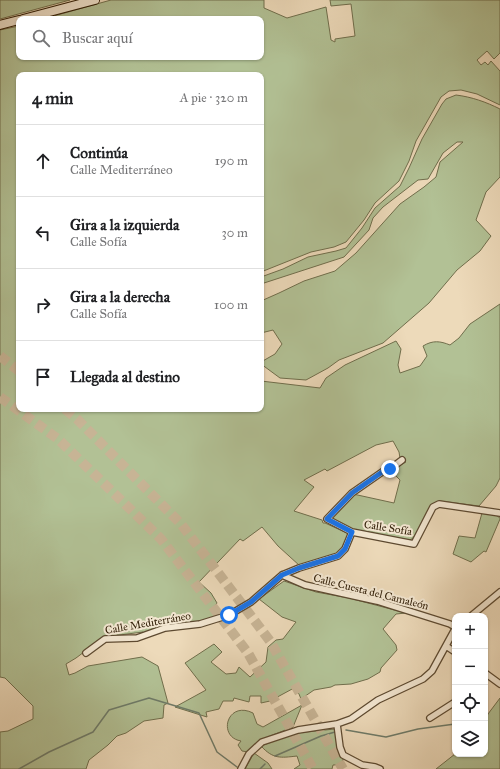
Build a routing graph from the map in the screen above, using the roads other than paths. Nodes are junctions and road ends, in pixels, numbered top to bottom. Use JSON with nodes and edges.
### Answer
{"nodes":[{"id":1,"x":95,"y":0,"type":"edge"},
{"id":2,"x":34,"y":16,"type":"edge"},
{"id":3,"x":16,"y":21,"type":"edge"},
{"id":4,"x":0,"y":25,"type":"edge"},
{"id":5,"x":402,"y":460,"type":"dead end"},
{"id":6,"x":500,"y":513,"type":"edge"},
{"id":7,"x":352,"y":532,"type":"junction"},
{"id":8,"x":282,"y":575,"type":"junction"},
{"id":9,"x":500,"y":592,"type":"edge"},
{"id":10,"x":475,"y":613,"type":"edge"},
{"id":11,"x":452,"y":626,"type":"edge"},
{"id":12,"x":452,"y":634,"type":"edge"},
{"id":13,"x":446,"y":646,"type":"junction"},
{"id":14,"x":452,"y":650,"type":"edge"},
{"id":15,"x":86,"y":653,"type":"dead end"},
{"id":16,"x":488,"y":675,"type":"edge"},
{"id":17,"x":500,"y":684,"type":"edge"},
{"id":18,"x":452,"y":704,"type":"edge"},
{"id":19,"x":430,"y":718,"type":"dead end"},
{"id":20,"x":337,"y":724,"type":"junction"},
{"id":21,"x":242,"y":769,"type":"edge"},
{"id":22,"x":380,"y":769,"type":"edge"}],
"edges":[{"from":1,"to":2,"type":"street"},
{"from":3,"to":4,"type":"street"},
{"from":5,"to":7,"type":"street","name":"Calle Sofía"},
{"from":6,"to":7,"type":"street","name":"Calle Sofía"},
{"from":7,"to":8,"type":"street","name":"Calle Mediterráneo"},
{"from":8,"to":11,"type":"street","name":"Calle Cuesta del Camaleón"},
{"from":8,"to":15,"type":"street","name":"Calle Mediterráneo"},
{"from":9,"to":10,"type":"street"},
{"from":12,"to":13,"type":"street"},
{"from":13,"to":14,"type":"street"},
{"from":13,"to":20,"type":"street"},
{"from":16,"to":17,"type":"street"},
{"from":18,"to":19,"type":"street"},
{"from":20,"to":21,"type":"street"},
{"from":20,"to":22,"type":"street"}]}
